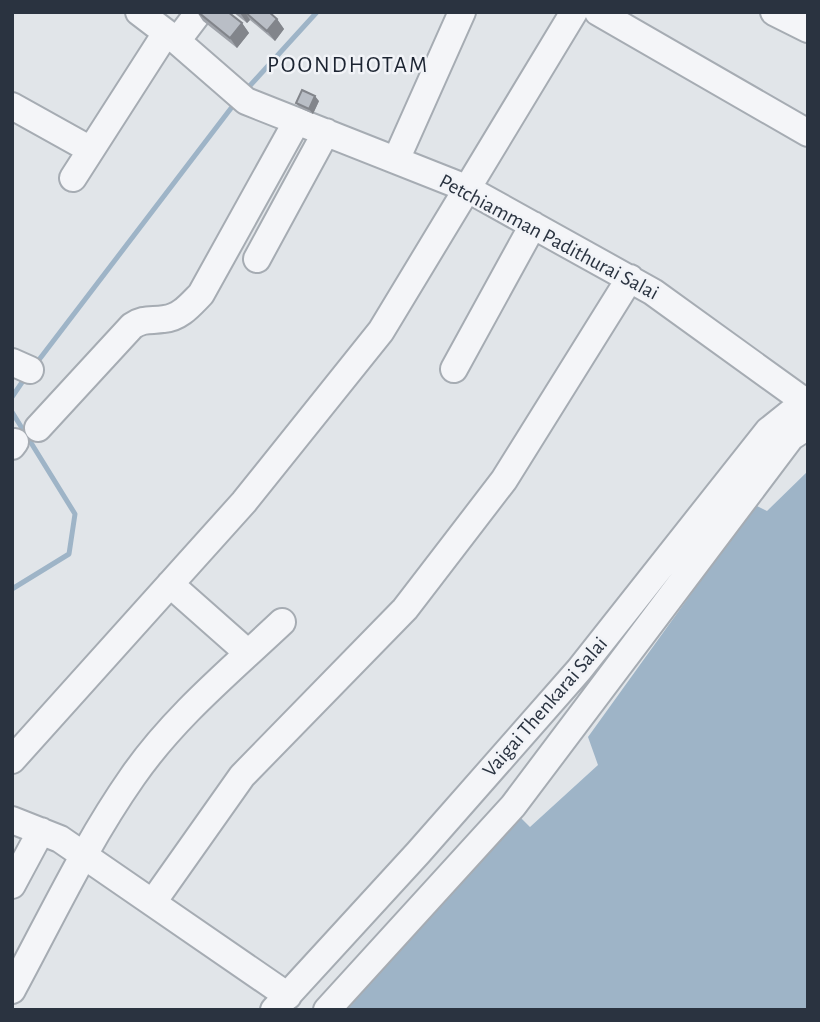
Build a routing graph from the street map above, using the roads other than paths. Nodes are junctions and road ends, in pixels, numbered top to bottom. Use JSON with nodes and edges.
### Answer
{"nodes":[{"id":1,"x":139,"y":12,"type":"edge"},
{"id":2,"x":200,"y":12,"type":"edge"},
{"id":3,"x":462,"y":12,"type":"edge"},
{"id":4,"x":574,"y":12,"type":"edge"},
{"id":5,"x":598,"y":12,"type":"edge"},
{"id":6,"x":774,"y":12,"type":"edge"},
{"id":7,"x":808,"y":29,"type":"edge"},
{"id":8,"x":171,"y":37,"type":"junction"},
{"id":9,"x":12,"y":106,"type":"edge"},
{"id":10,"x":297,"y":121,"type":"junction"},
{"id":11,"x":326,"y":132,"type":"junction"},
{"id":12,"x":808,"y":133,"type":"edge"},
{"id":13,"x":91,"y":150,"type":"junction"},
{"id":14,"x":396,"y":160,"type":"junction"},
{"id":15,"x":73,"y":178,"type":"dead end"},
{"id":16,"x":466,"y":188,"type":"junction"},
{"id":17,"x":533,"y":225,"type":"junction"},
{"id":18,"x":257,"y":260,"type":"dead end"},
{"id":19,"x":630,"y":278,"type":"junction"},
{"id":20,"x":454,"y":369,"type":"dead end"},
{"id":21,"x":806,"y":409,"type":"edge"},
{"id":22,"x":38,"y":428,"type":"dead end"},
{"id":23,"x":170,"y":584,"type":"junction"},
{"id":24,"x":282,"y":622,"type":"dead end"},
{"id":25,"x":248,"y":653,"type":"junction"},
{"id":26,"x":12,"y":760,"type":"edge"},
{"id":27,"x":12,"y":820,"type":"edge"},
{"id":28,"x":41,"y":831,"type":"junction"},
{"id":29,"x":84,"y":855,"type":"junction"},
{"id":30,"x":12,"y":885,"type":"edge"},
{"id":31,"x":153,"y":902,"type":"junction"},
{"id":32,"x":12,"y":990,"type":"edge"},
{"id":33,"x":281,"y":1003,"type":"edge"},
{"id":34,"x":327,"y":1010,"type":"edge"}],
"edges":[{"from":1,"to":8,"type":"street","name":"Petchiamman Padithurai Salai"},
{"from":2,"to":8,"type":"street"},
{"from":3,"to":14,"type":"street"},
{"from":4,"to":16,"type":"street"},
{"from":5,"to":12,"type":"street"},
{"from":6,"to":7,"type":"street"},
{"from":8,"to":10,"type":"street","name":"Petchiamman Padithurai Salai"},
{"from":8,"to":13,"type":"street"},
{"from":9,"to":13,"type":"street"},
{"from":10,"to":11,"type":"street","name":"Petchiamman Padithurai Salai"},
{"from":10,"to":22,"type":"street"},
{"from":11,"to":14,"type":"street","name":"Petchiamman Padithurai Salai"},
{"from":11,"to":18,"type":"street"},
{"from":13,"to":15,"type":"street"},
{"from":14,"to":16,"type":"street","name":"Petchiamman Padithurai Salai"},
{"from":16,"to":17,"type":"street","name":"Petchiamman Padithurai Salai"},
{"from":16,"to":23,"type":"street"},
{"from":17,"to":19,"type":"street","name":"Petchiamman Padithurai Salai"},
{"from":17,"to":20,"type":"street"},
{"from":19,"to":21,"type":"street","name":"Petchiamman Padithurai Salai"},
{"from":19,"to":31,"type":"street"},
{"from":21,"to":33,"type":"street","name":"Vaigai Thenkarai Salai"},
{"from":21,"to":34,"type":"street","name":"Vaigai Thenkarai Salai"},
{"from":23,"to":25,"type":"street"},
{"from":23,"to":26,"type":"street"},
{"from":24,"to":25,"type":"street"},
{"from":25,"to":29,"type":"street"},
{"from":27,"to":28,"type":"street"},
{"from":28,"to":29,"type":"street"},
{"from":28,"to":30,"type":"street"},
{"from":29,"to":31,"type":"street"},
{"from":29,"to":32,"type":"street"},
{"from":31,"to":33,"type":"street"}]}
